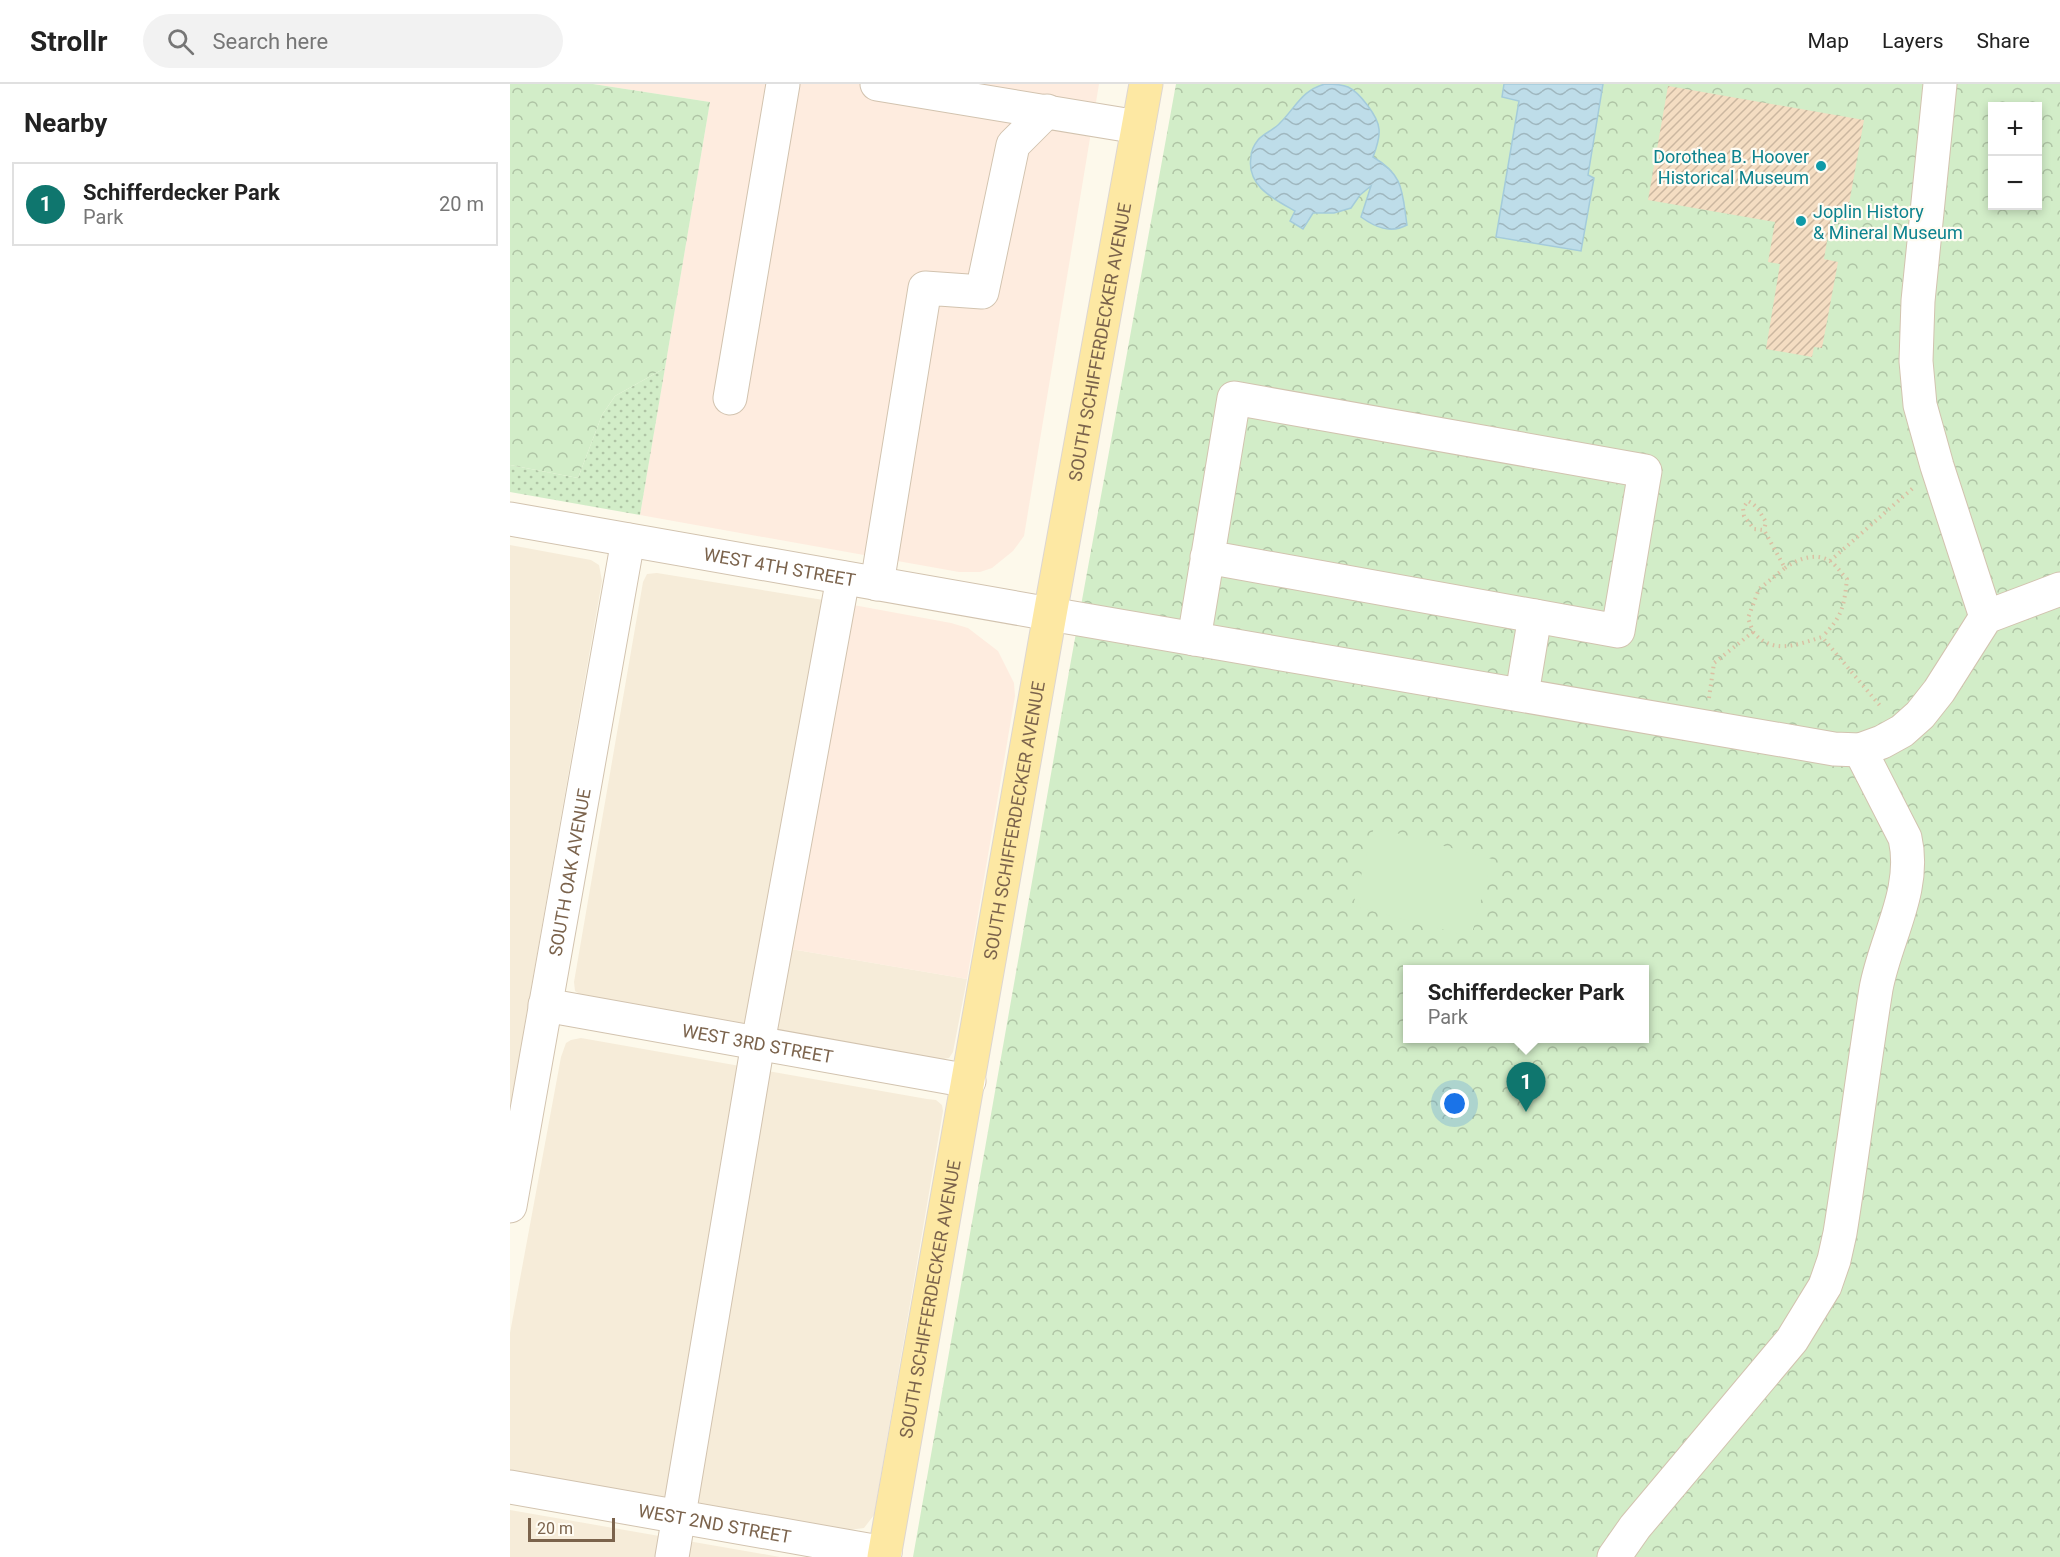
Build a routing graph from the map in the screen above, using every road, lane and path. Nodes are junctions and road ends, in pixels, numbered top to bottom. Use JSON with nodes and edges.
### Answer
{"nodes":[{"id":1,"x":783,"y":84,"type":"edge"},
{"id":2,"x":877,"y":84,"type":"edge"},
{"id":3,"x":1146,"y":84,"type":"edge"},
{"id":4,"x":1940,"y":84,"type":"edge"},
{"id":5,"x":1047,"y":111,"type":"junction"},
{"id":6,"x":1138,"y":127,"type":"junction"},
{"id":7,"x":730,"y":398,"type":"dead end"},
{"id":8,"x":1937,"y":466,"type":"junction"},
{"id":9,"x":510,"y":519,"type":"edge"},
{"id":10,"x":1764,"y":530,"type":"junction"},
{"id":11,"x":628,"y":540,"type":"junction"},
{"id":12,"x":1208,"y":557,"type":"junction"},
{"id":13,"x":1830,"y":561,"type":"junction"},
{"id":14,"x":1785,"y":568,"type":"junction"},
{"id":15,"x":843,"y":578,"type":"junction"},
{"id":16,"x":877,"y":584,"type":"junction"},
{"id":17,"x":2060,"y":589,"type":"edge"},
{"id":18,"x":1050,"y":615,"type":"junction"},
{"id":19,"x":1535,"y":616,"type":"junction"},
{"id":20,"x":1986,"y":617,"type":"junction"},
{"id":21,"x":1753,"y":632,"type":"junction"},
{"id":22,"x":1821,"y":637,"type":"junction"},
{"id":23,"x":1194,"y":639,"type":"junction"},
{"id":24,"x":1522,"y":694,"type":"junction"},
{"id":25,"x":1705,"y":725,"type":"junction"},
{"id":26,"x":1902,"y":731,"type":"junction"},
{"id":27,"x":1860,"y":750,"type":"junction"},
{"id":28,"x":545,"y":1005,"type":"junction"},
{"id":29,"x":758,"y":1043,"type":"junction"},
{"id":30,"x":969,"y":1082,"type":"junction"},
{"id":31,"x":510,"y":1206,"type":"edge"},
{"id":32,"x":510,"y":1487,"type":"edge"},
{"id":33,"x":679,"y":1516,"type":"junction"},
{"id":34,"x":885,"y":1555,"type":"edge"},
{"id":35,"x":672,"y":1557,"type":"edge"},
{"id":36,"x":1614,"y":1557,"type":"edge"}],
"edges":[{"from":1,"to":7,"type":"street"},
{"from":2,"to":5,"type":"street"},
{"from":3,"to":6,"type":"main road","name":"SOUTH SCHIFFERDECKER AVENUE"},
{"from":4,"to":8,"type":"street"},
{"from":5,"to":6,"type":"street"},
{"from":5,"to":16,"type":"street"},
{"from":6,"to":18,"type":"main road","name":"SOUTH SCHIFFERDECKER AVENUE"},
{"from":8,"to":13,"type":"path"},
{"from":8,"to":20,"type":"street"},
{"from":9,"to":11,"type":"street","name":"WEST 4TH STREET"},
{"from":10,"to":10,"type":"path"},
{"from":10,"to":14,"type":"path"},
{"from":11,"to":15,"type":"street","name":"WEST 4TH STREET"},
{"from":11,"to":28,"type":"street","name":"SOUTH OAK AVENUE"},
{"from":12,"to":19,"type":"street"},
{"from":12,"to":19,"type":"street"},
{"from":12,"to":23,"type":"street"},
{"from":13,"to":14,"type":"path"},
{"from":13,"to":22,"type":"path"},
{"from":14,"to":21,"type":"path"},
{"from":15,"to":16,"type":"street","name":"WEST 4TH STREET"},
{"from":15,"to":29,"type":"street"},
{"from":16,"to":18,"type":"street","name":"WEST 4TH STREET"},
{"from":17,"to":20,"type":"street"},
{"from":18,"to":23,"type":"street","name":"WEST 4TH STREET"},
{"from":18,"to":30,"type":"main road","name":"SOUTH SCHIFFERDECKER AVENUE"},
{"from":19,"to":24,"type":"street"},
{"from":20,"to":26,"type":"street"},
{"from":21,"to":22,"type":"path"},
{"from":21,"to":25,"type":"path"},
{"from":22,"to":26,"type":"path"},
{"from":23,"to":24,"type":"street","name":"WEST 4TH STREET"},
{"from":24,"to":25,"type":"street","name":"WEST 4TH STREET"},
{"from":25,"to":27,"type":"street","name":"WEST 4TH STREET"},
{"from":26,"to":27,"type":"street"},
{"from":27,"to":36,"type":"street"},
{"from":28,"to":29,"type":"street","name":"WEST 3RD STREET"},
{"from":28,"to":31,"type":"street","name":"SOUTH OAK AVENUE"},
{"from":29,"to":30,"type":"street","name":"WEST 3RD STREET"},
{"from":29,"to":33,"type":"street"},
{"from":30,"to":34,"type":"main road","name":"SOUTH SCHIFFERDECKER AVENUE"},
{"from":32,"to":33,"type":"street","name":"WEST 2ND STREET"},
{"from":33,"to":34,"type":"street","name":"WEST 2ND STREET"},
{"from":33,"to":35,"type":"street"}]}
